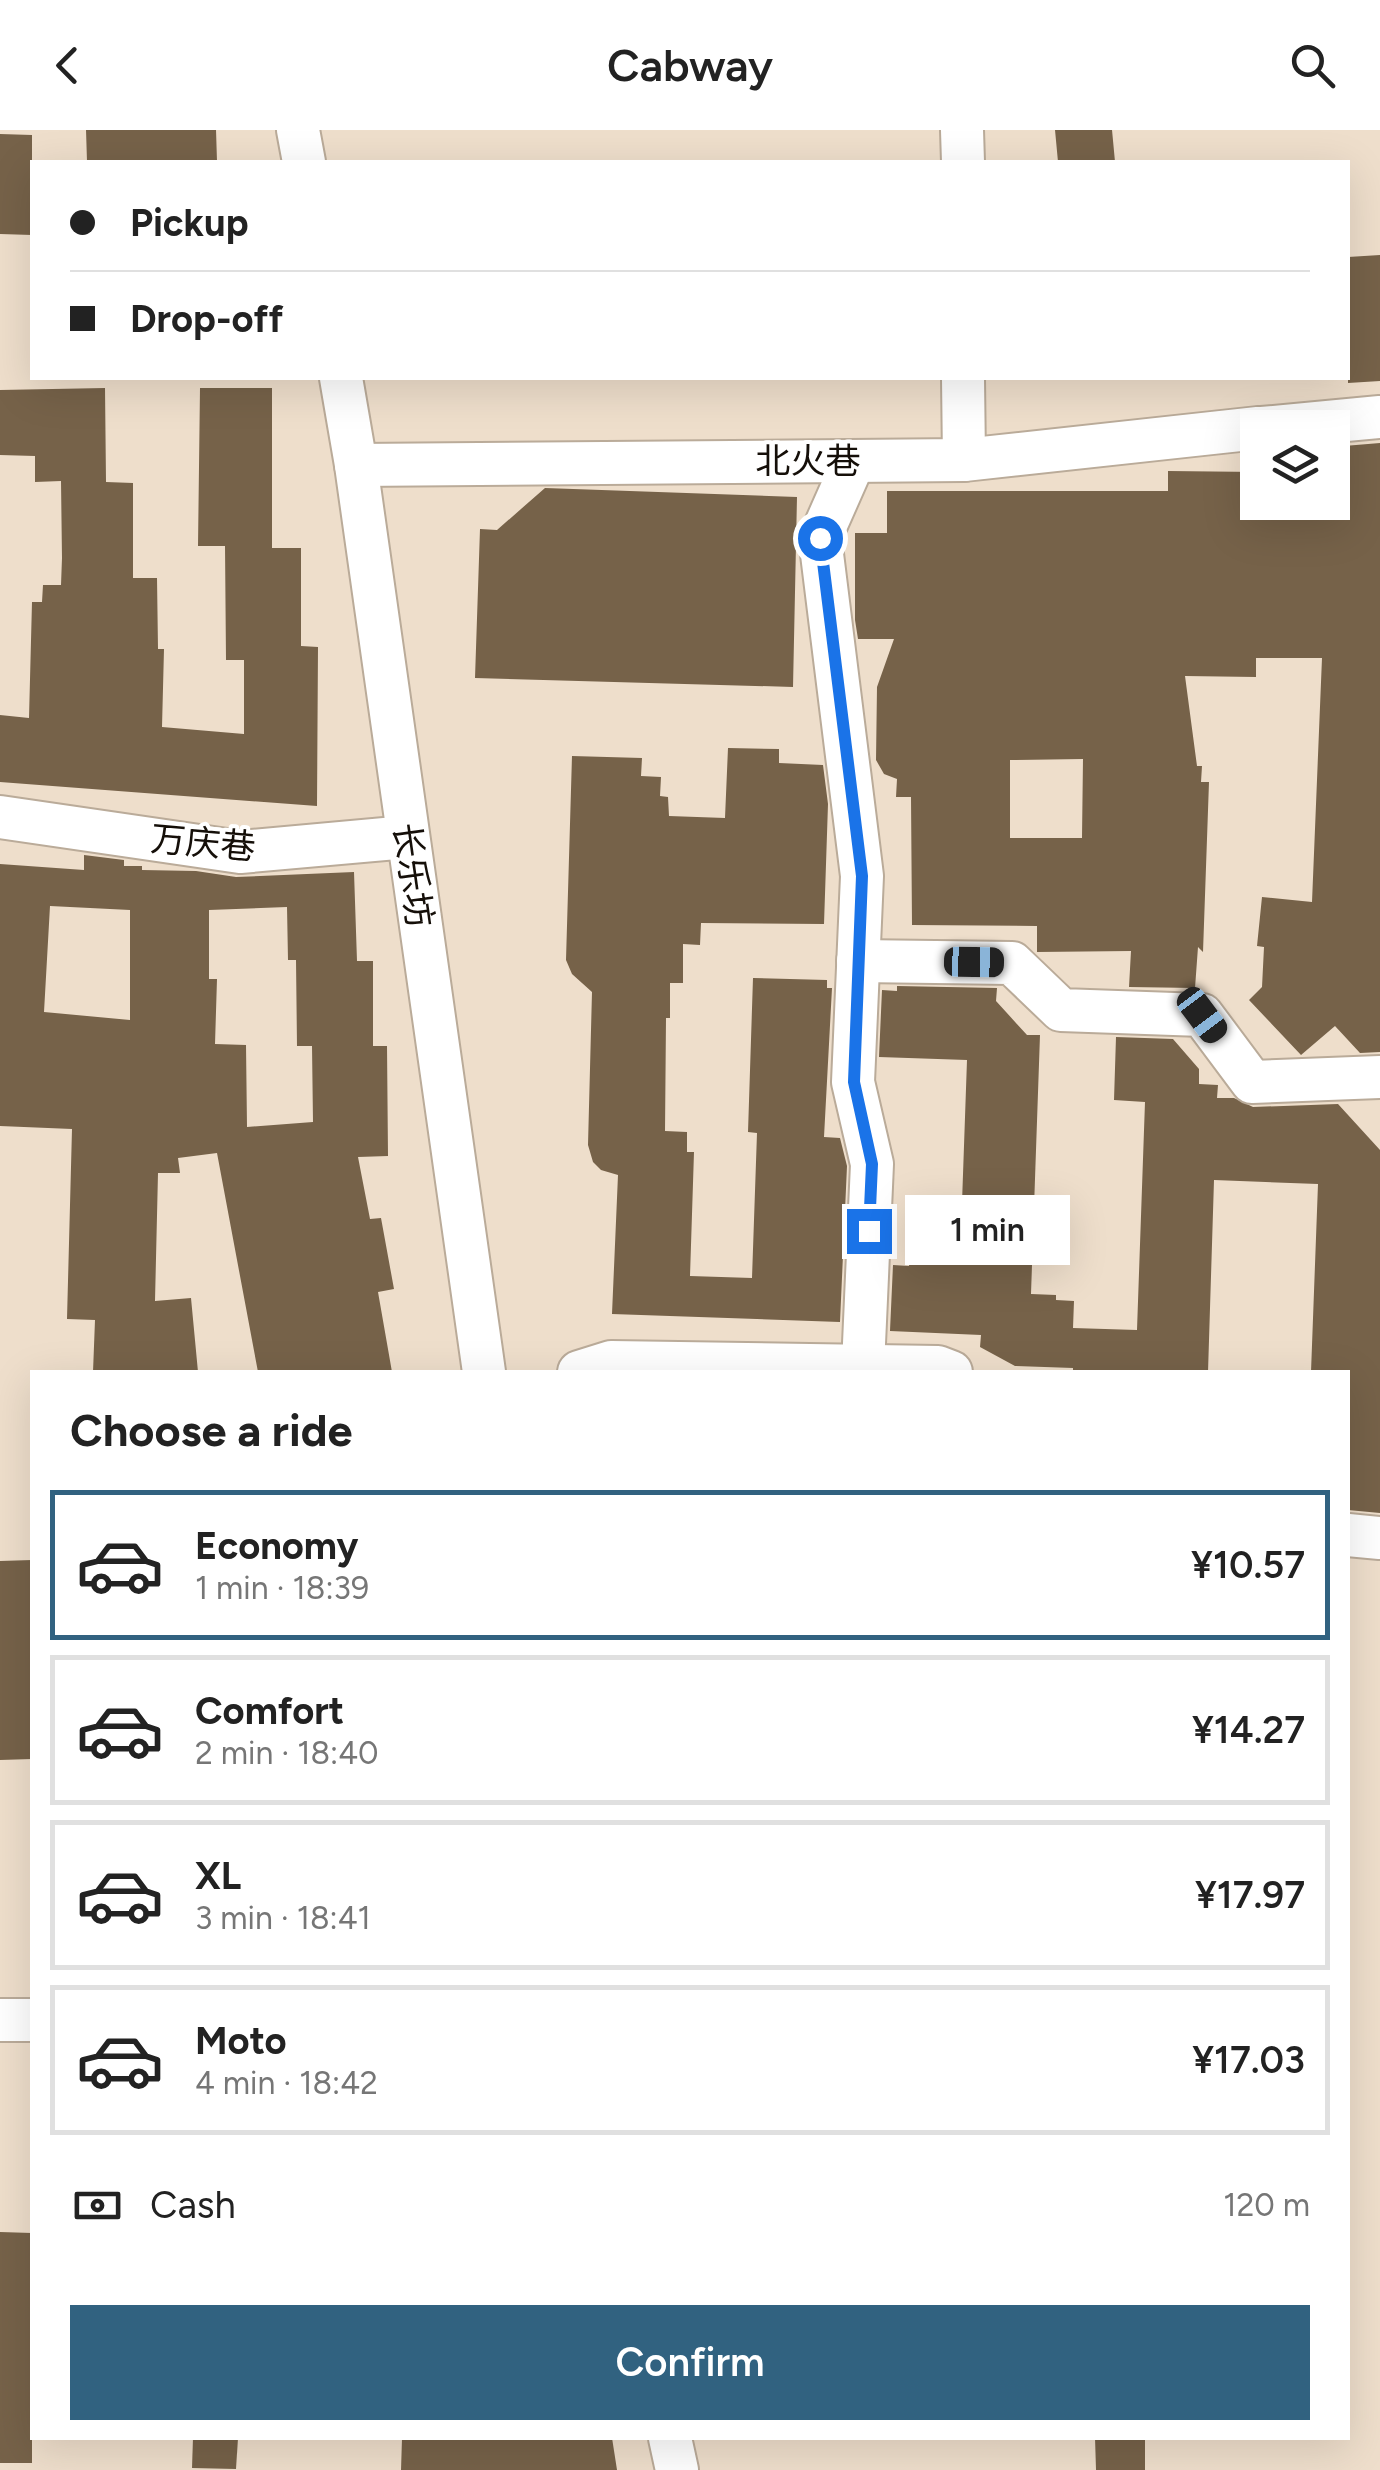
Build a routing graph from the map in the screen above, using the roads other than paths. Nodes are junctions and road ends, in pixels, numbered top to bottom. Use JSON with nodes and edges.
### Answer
{"nodes":[{"id":1,"x":298,"y":130,"type":"edge"},
{"id":2,"x":962,"y":130,"type":"edge"},
{"id":3,"x":304,"y":160,"type":"edge"},
{"id":4,"x":962,"y":160,"type":"edge"},
{"id":5,"x":342,"y":380,"type":"edge"},
{"id":6,"x":963,"y":380,"type":"edge"},
{"id":7,"x":1380,"y":418,"type":"edge"},
{"id":8,"x":1350,"y":420,"type":"edge"},
{"id":9,"x":1240,"y":430,"type":"edge"},
{"id":10,"x":964,"y":460,"type":"junction"},
{"id":11,"x":854,"y":461,"type":"junction"},
{"id":12,"x":356,"y":464,"type":"junction"},
{"id":13,"x":0,"y":817,"type":"edge"},
{"id":14,"x":407,"y":837,"type":"junction"},
{"id":15,"x":858,"y":960,"type":"junction"},
{"id":16,"x":1380,"y":1077,"type":"edge"},
{"id":17,"x":864,"y":1366,"type":"junction"},
{"id":18,"x":484,"y":1370,"type":"edge"},
{"id":19,"x":585,"y":1370,"type":"edge"},
{"id":20,"x":947,"y":1370,"type":"edge"},
{"id":21,"x":1350,"y":1534,"type":"edge"},
{"id":22,"x":1380,"y":1538,"type":"edge"},
{"id":23,"x":0,"y":2020,"type":"edge"},
{"id":24,"x":30,"y":2020,"type":"edge"},
{"id":25,"x":670,"y":2440,"type":"edge"},
{"id":26,"x":677,"y":2470,"type":"edge"}],
"edges":[{"from":1,"to":3,"type":"street"},
{"from":2,"to":4,"type":"street"},
{"from":5,"to":12,"type":"street","name":"长乐坊"},
{"from":6,"to":10,"type":"street"},
{"from":7,"to":8,"type":"street","name":"北火巷"},
{"from":9,"to":10,"type":"street","name":"北火巷"},
{"from":10,"to":11,"type":"street","name":"北火巷"},
{"from":11,"to":12,"type":"street","name":"北火巷"},
{"from":11,"to":15,"type":"street"},
{"from":12,"to":14,"type":"street","name":"长乐坊"},
{"from":13,"to":14,"type":"street","name":"万庆巷"},
{"from":14,"to":18,"type":"street","name":"长乐坊"},
{"from":15,"to":16,"type":"street"},
{"from":15,"to":17,"type":"street"},
{"from":17,"to":19,"type":"street"},
{"from":17,"to":20,"type":"street"},
{"from":21,"to":22,"type":"street"},
{"from":23,"to":24,"type":"street"},
{"from":25,"to":26,"type":"street"}]}
